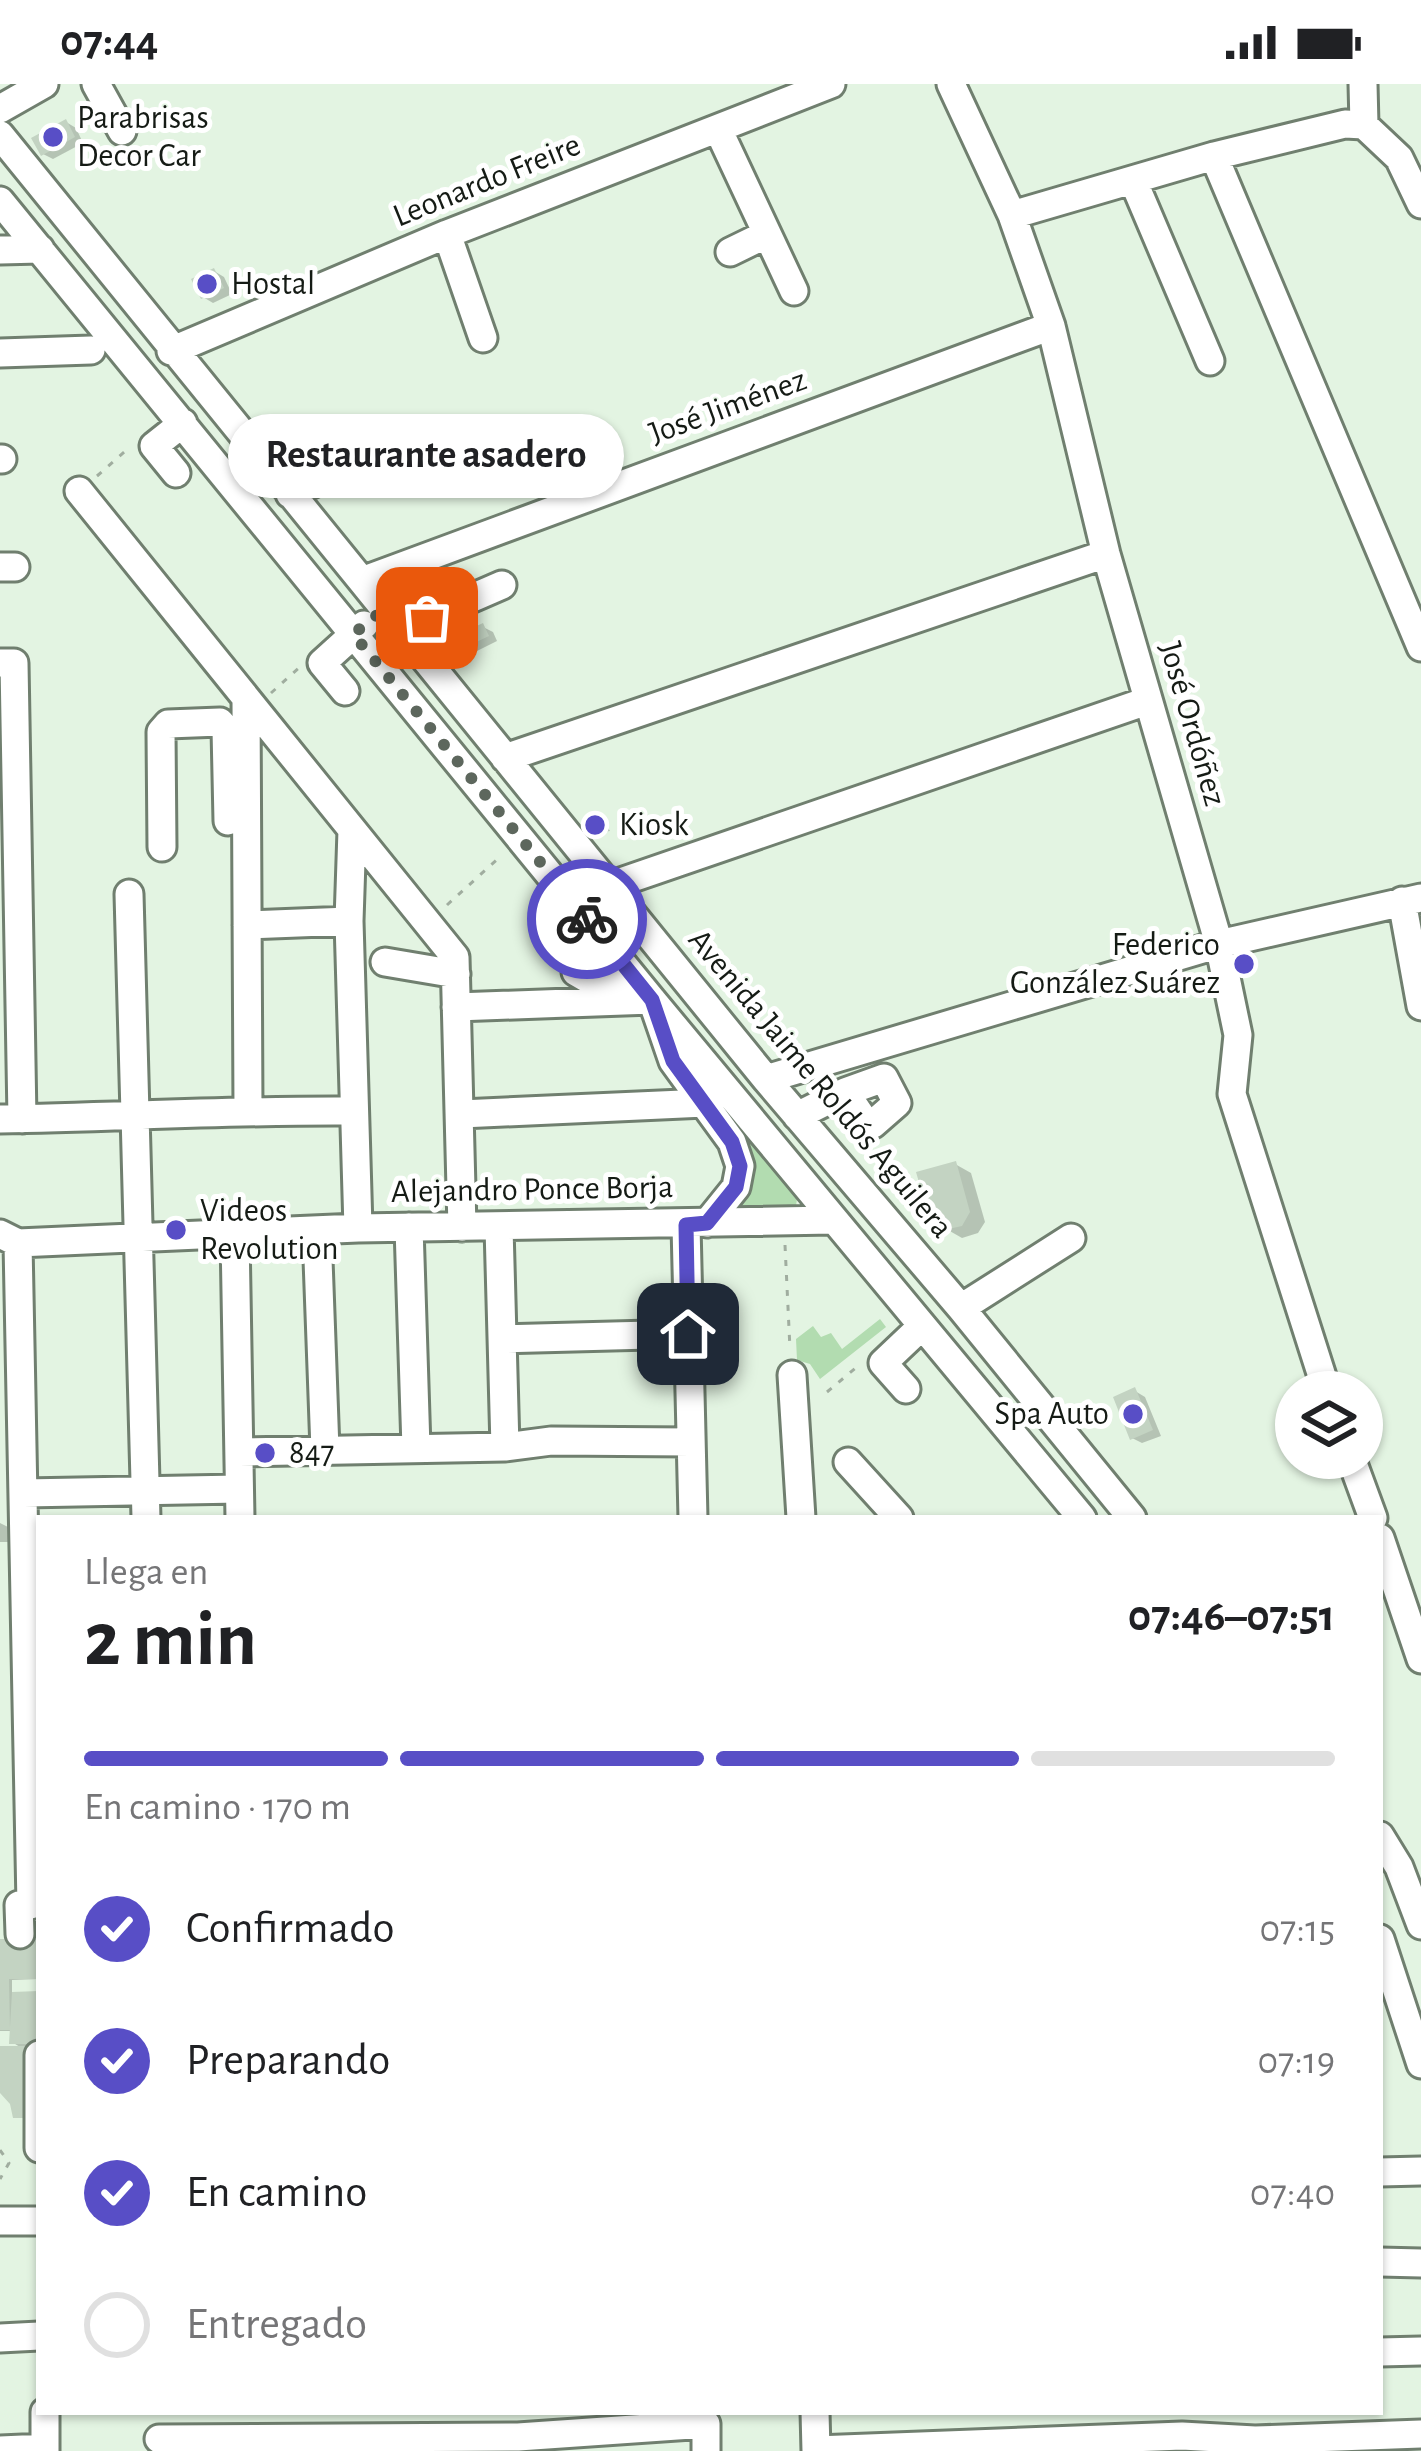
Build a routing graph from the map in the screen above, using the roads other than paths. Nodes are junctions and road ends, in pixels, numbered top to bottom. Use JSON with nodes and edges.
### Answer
{"nodes":[{"id":1,"x":44,"y":84,"type":"edge"},
{"id":2,"x":96,"y":84,"type":"edge"},
{"id":3,"x":831,"y":84,"type":"edge"},
{"id":4,"x":951,"y":84,"type":"edge"},
{"id":5,"x":1363,"y":84,"type":"edge"},
{"id":6,"x":0,"y":109,"type":"edge"},
{"id":7,"x":1364,"y":125,"type":"junction"},
{"id":8,"x":718,"y":129,"type":"junction"},
{"id":9,"x":122,"y":130,"type":"dead end"},
{"id":10,"x":0,"y":136,"type":"edge"},
{"id":11,"x":1410,"y":153,"type":"edge"},
{"id":12,"x":1214,"y":156,"type":"junction"},
{"id":13,"x":1133,"y":180,"type":"junction"},
{"id":14,"x":0,"y":201,"type":"edge"},
{"id":15,"x":1421,"y":204,"type":"edge"},
{"id":16,"x":1012,"y":215,"type":"junction"},
{"id":17,"x":447,"y":234,"type":"junction"},
{"id":18,"x":767,"y":234,"type":"junction"},
{"id":19,"x":40,"y":249,"type":"junction"},
{"id":20,"x":0,"y":250,"type":"edge"},
{"id":21,"x":730,"y":252,"type":"dead end"},
{"id":22,"x":794,"y":291,"type":"dead end"},
{"id":23,"x":1051,"y":326,"type":"junction"},
{"id":24,"x":483,"y":338,"type":"dead end"},
{"id":25,"x":91,"y":350,"type":"dead end"},
{"id":26,"x":171,"y":351,"type":"junction"},
{"id":27,"x":0,"y":353,"type":"edge"},
{"id":28,"x":1210,"y":361,"type":"dead end"},
{"id":29,"x":183,"y":423,"type":"junction"},
{"id":30,"x":406,"y":440,"type":"dead end"},
{"id":31,"x":176,"y":473,"type":"dead end"},
{"id":32,"x":80,"y":490,"type":"road end"},
{"id":33,"x":290,"y":494,"type":"junction"},
{"id":34,"x":1106,"y":554,"type":"junction"},
{"id":35,"x":362,"y":580,"type":"junction"},
{"id":36,"x":502,"y":585,"type":"dead end"},
{"id":37,"x":394,"y":618,"type":"junction"},
{"id":38,"x":353,"y":634,"type":"junction"},
{"id":39,"x":1421,"y":646,"type":"edge"},
{"id":40,"x":7,"y":663,"type":"edge"},
{"id":41,"x":345,"y":691,"type":"dead end"},
{"id":42,"x":246,"y":699,"type":"junction"},
{"id":43,"x":1147,"y":701,"type":"junction"},
{"id":44,"x":8,"y":753,"type":"edge"},
{"id":45,"x":505,"y":758,"type":"junction"},
{"id":46,"x":352,"y":830,"type":"junction"},
{"id":47,"x":9,"y":840,"type":"edge"},
{"id":48,"x":163,"y":847,"type":"dead end"},
{"id":49,"x":609,"y":886,"type":"junction"},
{"id":50,"x":230,"y":891,"type":"dead end"},
{"id":51,"x":129,"y":894,"type":"dead end"},
{"id":52,"x":1412,"y":899,"type":"edge"},
{"id":53,"x":349,"y":921,"type":"junction"},
{"id":54,"x":247,"y":925,"type":"junction"},
{"id":55,"x":9,"y":927,"type":"edge"},
{"id":56,"x":1219,"y":944,"type":"junction"},
{"id":57,"x":385,"y":962,"type":"dead end"},
{"id":58,"x":456,"y":966,"type":"junction"},
{"id":59,"x":576,"y":972,"type":"dead end"},
{"id":60,"x":633,"y":977,"type":"junction"},
{"id":61,"x":652,"y":1000,"type":"junction"},
{"id":62,"x":1421,"y":1006,"type":"edge"},
{"id":63,"x":456,"y":1007,"type":"junction"},
{"id":64,"x":766,"y":1079,"type":"junction"},
{"id":65,"x":845,"y":1092,"type":"dead end"},
{"id":66,"x":705,"y":1103,"type":"junction"},
{"id":67,"x":248,"y":1110,"type":"junction"},
{"id":68,"x":352,"y":1111,"type":"junction"},
{"id":69,"x":461,"y":1114,"type":"junction"},
{"id":70,"x":797,"y":1115,"type":"junction"},
{"id":71,"x":135,"y":1118,"type":"junction"},
{"id":72,"x":11,"y":1119,"type":"edge"},
{"id":73,"x":833,"y":1220,"type":"junction"},
{"id":74,"x":697,"y":1224,"type":"junction"},
{"id":75,"x":462,"y":1227,"type":"junction"},
{"id":76,"x":499,"y":1227,"type":"junction"},
{"id":77,"x":358,"y":1228,"type":"junction"},
{"id":78,"x":409,"y":1228,"type":"junction"},
{"id":79,"x":317,"y":1232,"type":"junction"},
{"id":80,"x":236,"y":1236,"type":"junction"},
{"id":81,"x":1071,"y":1238,"type":"dead end"},
{"id":82,"x":9,"y":1239,"type":"edge"},
{"id":83,"x":140,"y":1240,"type":"junction"},
{"id":84,"x":961,"y":1308,"type":"junction"},
{"id":85,"x":922,"y":1326,"type":"junction"},
{"id":86,"x":688,"y":1334,"type":"junction"},
{"id":87,"x":502,"y":1339,"type":"junction"},
{"id":88,"x":1321,"y":1371,"type":"edge"},
{"id":89,"x":792,"y":1375,"type":"road end"},
{"id":90,"x":906,"y":1389,"type":"dead end"},
{"id":91,"x":691,"y":1442,"type":"junction"},
{"id":92,"x":505,"y":1447,"type":"junction"},
{"id":93,"x":416,"y":1448,"type":"junction"},
{"id":94,"x":325,"y":1450,"type":"junction"},
{"id":95,"x":239,"y":1452,"type":"junction"},
{"id":96,"x":1083,"y":1459,"type":"junction"},
{"id":97,"x":848,"y":1462,"type":"dead end"},
{"id":98,"x":1359,"y":1479,"type":"edge"},
{"id":99,"x":1054,"y":1485,"type":"junction"},
{"id":100,"x":239,"y":1489,"type":"junction"},
{"id":101,"x":24,"y":1493,"type":"junction"},
{"id":102,"x":146,"y":1505,"type":"edge"},
{"id":103,"x":240,"y":1515,"type":"edge"},
{"id":104,"x":693,"y":1515,"type":"edge"},
{"id":105,"x":801,"y":1515,"type":"edge"},
{"id":106,"x":896,"y":1515,"type":"edge"},
{"id":107,"x":1075,"y":1515,"type":"edge"},
{"id":108,"x":1130,"y":1515,"type":"edge"},
{"id":109,"x":1372,"y":1515,"type":"edge"},
{"id":110,"x":1383,"y":1547,"type":"edge"},
{"id":111,"x":1421,"y":1659,"type":"edge"},
{"id":112,"x":1383,"y":1841,"type":"edge"},
{"id":113,"x":1416,"y":1897,"type":"edge"},
{"id":114,"x":22,"y":1904,"type":"edge"},
{"id":115,"x":1421,"y":1925,"type":"edge"},
{"id":116,"x":20,"y":1934,"type":"dead end"},
{"id":117,"x":1383,"y":1948,"type":"edge"},
{"id":118,"x":1421,"y":2064,"type":"edge"},
{"id":119,"x":1421,"y":2171,"type":"edge"},
{"id":120,"x":1383,"y":2172,"type":"edge"},
{"id":121,"x":0,"y":2221,"type":"edge"},
{"id":122,"x":36,"y":2221,"type":"edge"},
{"id":123,"x":1383,"y":2262,"type":"edge"},
{"id":124,"x":1421,"y":2263,"type":"edge"},
{"id":125,"x":36,"y":2336,"type":"edge"},
{"id":126,"x":0,"y":2338,"type":"edge"},
{"id":127,"x":1421,"y":2351,"type":"edge"},
{"id":128,"x":1383,"y":2352,"type":"edge"},
{"id":129,"x":45,"y":2415,"type":"edge"},
{"id":130,"x":815,"y":2415,"type":"edge"},
{"id":131,"x":1046,"y":2415,"type":"edge"},
{"id":132,"x":343,"y":2424,"type":"edge"},
{"id":133,"x":429,"y":2424,"type":"edge"},
{"id":134,"x":517,"y":2425,"type":"edge"},
{"id":135,"x":256,"y":2426,"type":"edge"},
{"id":136,"x":1254,"y":2426,"type":"edge"},
{"id":137,"x":159,"y":2434,"type":"edge"},
{"id":138,"x":1421,"y":2434,"type":"edge"},
{"id":139,"x":706,"y":2438,"type":"edge"},
{"id":140,"x":1047,"y":2446,"type":"edge"},
{"id":141,"x":0,"y":2450,"type":"edge"},
{"id":142,"x":45,"y":2450,"type":"edge"},
{"id":143,"x":816,"y":2451,"type":"edge"}],
"edges":[{"from":1,"to":6,"type":"street"},
{"from":2,"to":9,"type":"street"},
{"from":3,"to":8,"type":"street","name":"Leonardo Freire"},
{"from":4,"to":16,"type":"street","name":"José Ordóñez"},
{"from":5,"to":7,"type":"street"},
{"from":7,"to":11,"type":"street"},
{"from":7,"to":12,"type":"street"},
{"from":8,"to":17,"type":"street","name":"Leonardo Freire"},
{"from":8,"to":18,"type":"street"},
{"from":10,"to":26,"type":"street","name":"Avenida Jaime Roldós Aguilera"},
{"from":11,"to":15,"type":"street"},
{"from":12,"to":13,"type":"street"},
{"from":12,"to":39,"type":"street"},
{"from":13,"to":16,"type":"street"},
{"from":13,"to":28,"type":"street"},
{"from":14,"to":19,"type":"street"},
{"from":16,"to":23,"type":"street","name":"José Ordóñez"},
{"from":17,"to":24,"type":"street"},
{"from":17,"to":26,"type":"street","name":"Leonardo Freire"},
{"from":18,"to":21,"type":"street"},
{"from":18,"to":22,"type":"street"},
{"from":19,"to":20,"type":"street"},
{"from":19,"to":29,"type":"street"},
{"from":23,"to":34,"type":"street","name":"José Ordóñez"},
{"from":23,"to":35,"type":"street","name":"José Jiménez"},
{"from":25,"to":27,"type":"street"},
{"from":26,"to":33,"type":"street","name":"Avenida Jaime Roldós Aguilera"},
{"from":29,"to":31,"type":"street"},
{"from":29,"to":38,"type":"street"},
{"from":30,"to":33,"type":"street"},
{"from":32,"to":42,"type":"street"},
{"from":33,"to":35,"type":"street","name":"Avenida Jaime Roldós Aguilera"},
{"from":34,"to":43,"type":"street","name":"José Ordóñez"},
{"from":34,"to":45,"type":"street"},
{"from":35,"to":37,"type":"street","name":"Avenida Jaime Roldós Aguilera"},
{"from":36,"to":37,"type":"street"},
{"from":37,"to":38,"type":"street"},
{"from":37,"to":45,"type":"street","name":"Avenida Jaime Roldós Aguilera"},
{"from":38,"to":41,"type":"street"},
{"from":38,"to":60,"type":"street"},
{"from":40,"to":44,"type":"street"},
{"from":42,"to":46,"type":"street"},
{"from":42,"to":54,"type":"street"},
{"from":43,"to":49,"type":"street"},
{"from":43,"to":56,"type":"street","name":"José Ordóñez"},
{"from":44,"to":47,"type":"street"},
{"from":45,"to":49,"type":"street","name":"Avenida Jaime Roldós Aguilera"},
{"from":46,"to":53,"type":"street"},
{"from":46,"to":58,"type":"street"},
{"from":47,"to":55,"type":"street"},
{"from":48,"to":50,"type":"street"},
{"from":49,"to":64,"type":"street","name":"Avenida Jaime Roldós Aguilera"},
{"from":51,"to":71,"type":"street"},
{"from":52,"to":56,"type":"street"},
{"from":52,"to":62,"type":"street"},
{"from":53,"to":54,"type":"street"},
{"from":53,"to":68,"type":"street"},
{"from":54,"to":67,"type":"street"},
{"from":55,"to":72,"type":"street"},
{"from":56,"to":64,"type":"street"},
{"from":56,"to":88,"type":"street","name":"José Ordóñez"},
{"from":57,"to":58,"type":"street"},
{"from":58,"to":63,"type":"street"},
{"from":59,"to":60,"type":"street"},
{"from":60,"to":61,"type":"street"},
{"from":61,"to":63,"type":"street"},
{"from":61,"to":66,"type":"street","name":"Alejandro Ponce Borja"},
{"from":61,"to":73,"type":"street"},
{"from":63,"to":69,"type":"street"},
{"from":64,"to":70,"type":"street","name":"Avenida Jaime Roldós Aguilera"},
{"from":65,"to":70,"type":"street"},
{"from":66,"to":69,"type":"street"},
{"from":66,"to":74,"type":"street","name":"Alejandro Ponce Borja"},
{"from":67,"to":68,"type":"street"},
{"from":67,"to":71,"type":"street"},
{"from":68,"to":77,"type":"street"},
{"from":69,"to":75,"type":"street"},
{"from":70,"to":84,"type":"street","name":"Avenida Jaime Roldós Aguilera"},
{"from":71,"to":72,"type":"street"},
{"from":71,"to":83,"type":"street"},
{"from":73,"to":74,"type":"street","name":"Alejandro Ponce Borja"},
{"from":73,"to":85,"type":"street"},
{"from":74,"to":76,"type":"street","name":"Alejandro Ponce Borja"},
{"from":74,"to":86,"type":"street"},
{"from":75,"to":76,"type":"street","name":"Alejandro Ponce Borja"},
{"from":75,"to":78,"type":"street","name":"Alejandro Ponce Borja"},
{"from":76,"to":87,"type":"street"},
{"from":77,"to":78,"type":"street","name":"Alejandro Ponce Borja"},
{"from":77,"to":79,"type":"street","name":"Alejandro Ponce Borja"},
{"from":78,"to":93,"type":"street"},
{"from":79,"to":80,"type":"street","name":"Alejandro Ponce Borja"},
{"from":79,"to":94,"type":"street"},
{"from":80,"to":83,"type":"street","name":"Alejandro Ponce Borja"},
{"from":80,"to":95,"type":"street"},
{"from":81,"to":84,"type":"street"},
{"from":82,"to":83,"type":"street","name":"Alejandro Ponce Borja"},
{"from":82,"to":101,"type":"street"},
{"from":83,"to":102,"type":"street"},
{"from":84,"to":96,"type":"street","name":"Avenida Jaime Roldós Aguilera"},
{"from":85,"to":90,"type":"street"},
{"from":85,"to":99,"type":"street"},
{"from":86,"to":87,"type":"street"},
{"from":86,"to":91,"type":"street"},
{"from":87,"to":92,"type":"street"},
{"from":89,"to":105,"type":"street"},
{"from":91,"to":92,"type":"street"},
{"from":91,"to":104,"type":"street"},
{"from":92,"to":93,"type":"street"},
{"from":93,"to":94,"type":"street"},
{"from":94,"to":95,"type":"street"},
{"from":95,"to":100,"type":"street"},
{"from":96,"to":99,"type":"street"},
{"from":96,"to":108,"type":"street","name":"Avenida Jaime Roldós Aguilera"},
{"from":97,"to":106,"type":"street"},
{"from":98,"to":109,"type":"street"},
{"from":99,"to":107,"type":"street"},
{"from":100,"to":102,"type":"street"},
{"from":100,"to":103,"type":"street"},
{"from":101,"to":102,"type":"street"},
{"from":101,"to":114,"type":"street"},
{"from":110,"to":111,"type":"street"},
{"from":112,"to":113,"type":"street"},
{"from":113,"to":115,"type":"street"},
{"from":114,"to":116,"type":"street"},
{"from":117,"to":118,"type":"street"},
{"from":119,"to":120,"type":"street"},
{"from":121,"to":122,"type":"street"},
{"from":123,"to":124,"type":"street"},
{"from":125,"to":126,"type":"street"},
{"from":127,"to":128,"type":"street"},
{"from":129,"to":142,"type":"street"},
{"from":130,"to":143,"type":"street"},
{"from":131,"to":140,"type":"street"},
{"from":132,"to":133,"type":"street"},
{"from":132,"to":135,"type":"street"},
{"from":133,"to":134,"type":"street"},
{"from":134,"to":139,"type":"street"},
{"from":135,"to":137,"type":"street"},
{"from":136,"to":138,"type":"street"},
{"from":136,"to":140,"type":"street"},
{"from":140,"to":143,"type":"street"},
{"from":141,"to":142,"type":"street"}]}
